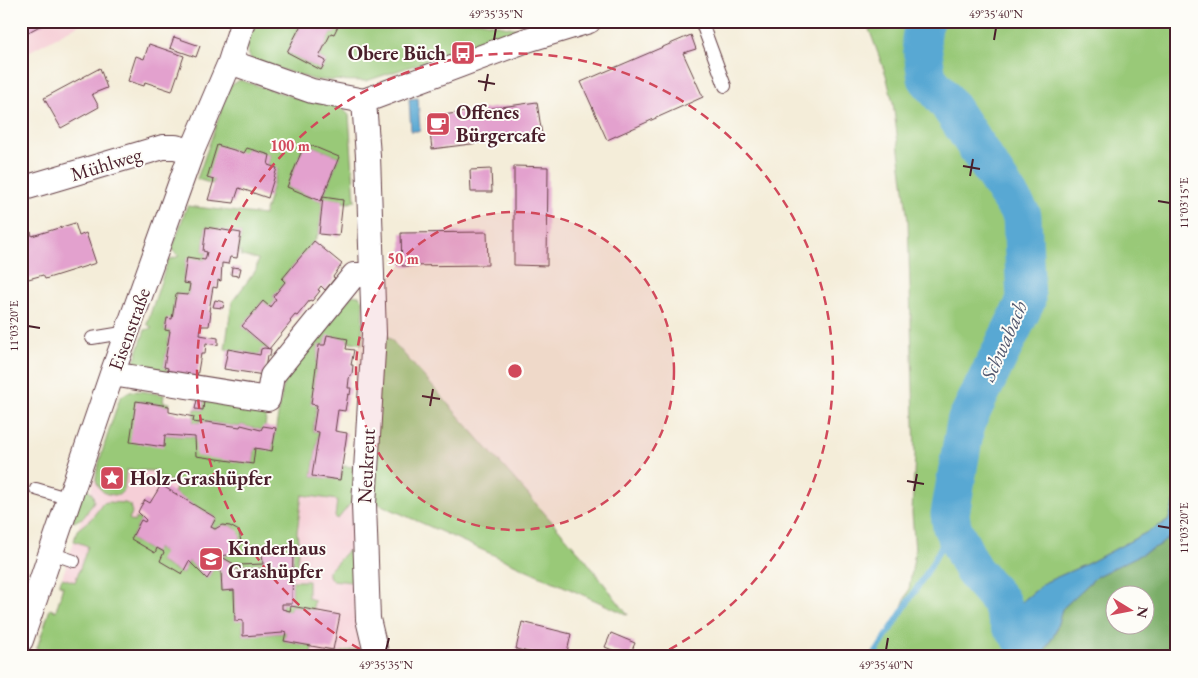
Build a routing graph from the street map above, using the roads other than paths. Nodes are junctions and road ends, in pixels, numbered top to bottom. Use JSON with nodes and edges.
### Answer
{"nodes":[{"id":1,"x":243,"y":21,"type":"edge"},
{"id":2,"x":589,"y":21,"type":"edge"},
{"id":3,"x":701,"y":21,"type":"edge"},
{"id":4,"x":548,"y":28,"type":"edge"},
{"id":5,"x":230,"y":62,"type":"junction"},
{"id":6,"x":725,"y":86,"type":"dead end"},
{"id":7,"x":364,"y":101,"type":"junction"},
{"id":8,"x":192,"y":151,"type":"junction"},
{"id":9,"x":21,"y":189,"type":"edge"},
{"id":10,"x":372,"y":275,"type":"junction"},
{"id":11,"x":128,"y":332,"type":"junction"},
{"id":12,"x":92,"y":338,"type":"dead end"},
{"id":13,"x":112,"y":374,"type":"junction"},
{"id":14,"x":36,"y":489,"type":"dead end"},
{"id":15,"x":70,"y":498,"type":"junction"},
{"id":16,"x":51,"y":554,"type":"junction"},
{"id":17,"x":74,"y":561,"type":"dead end"},
{"id":18,"x":21,"y":640,"type":"edge"},
{"id":19,"x":378,"y":657,"type":"edge"}],
"edges":[{"from":1,"to":5,"type":"street","name":"Eisenstraße"},
{"from":2,"to":4,"type":"street"},
{"from":3,"to":6,"type":"lane"},
{"from":4,"to":7,"type":"street"},
{"from":5,"to":7,"type":"street"},
{"from":5,"to":8,"type":"street","name":"Eisenstraße"},
{"from":7,"to":10,"type":"street","name":"Neukreut"},
{"from":8,"to":9,"type":"street","name":"Mühlweg"},
{"from":8,"to":11,"type":"street","name":"Eisenstraße"},
{"from":10,"to":13,"type":"street"},
{"from":10,"to":19,"type":"street","name":"Neukreut"},
{"from":11,"to":12,"type":"lane"},
{"from":11,"to":13,"type":"street","name":"Eisenstraße"},
{"from":13,"to":15,"type":"street","name":"Eisenstraße"},
{"from":14,"to":15,"type":"lane"},
{"from":15,"to":16,"type":"street","name":"Eisenstraße"},
{"from":16,"to":17,"type":"lane"},
{"from":16,"to":18,"type":"street","name":"Eisenstraße"}]}
